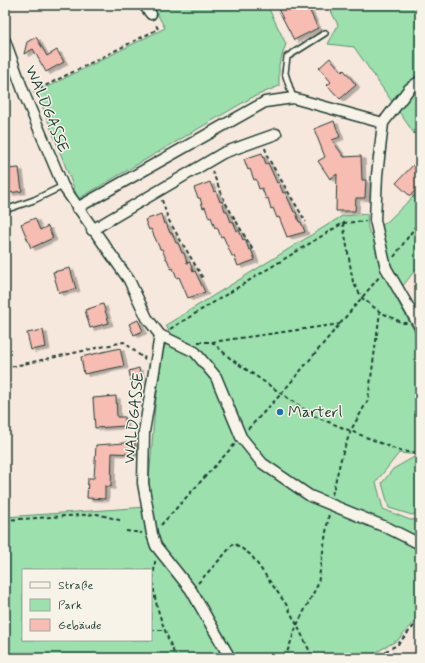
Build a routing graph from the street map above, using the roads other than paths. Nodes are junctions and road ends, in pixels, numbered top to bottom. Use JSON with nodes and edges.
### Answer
{"nodes":[{"id":1,"x":144,"y":5,"type":"edge"},
{"id":2,"x":150,"y":14,"type":"road end"},
{"id":3,"x":325,"y":32,"type":"dead end"},
{"id":4,"x":5,"y":41,"type":"edge"},
{"id":5,"x":420,"y":81,"type":"edge"},
{"id":6,"x":293,"y":98,"type":"junction"},
{"id":7,"x":383,"y":123,"type":"junction"},
{"id":8,"x":276,"y":134,"type":"dead end"},
{"id":9,"x":63,"y":186,"type":"junction"},
{"id":10,"x":77,"y":208,"type":"junction"},
{"id":11,"x":5,"y":210,"type":"edge"},
{"id":12,"x":92,"y":230,"type":"junction"},
{"id":13,"x":419,"y":325,"type":"edge"},
{"id":14,"x":164,"y":333,"type":"junction"},
{"id":15,"x":420,"y":544,"type":"edge"},
{"id":16,"x":230,"y":658,"type":"edge"}],
"edges":[{"from":1,"to":2,"type":"street"},
{"from":3,"to":6,"type":"lane"},
{"from":4,"to":9,"type":"street","name":"WALDGASSE"},
{"from":5,"to":7,"type":"street"},
{"from":6,"to":7,"type":"street"},
{"from":6,"to":10,"type":"street"},
{"from":7,"to":13,"type":"street"},
{"from":8,"to":12,"type":"street"},
{"from":9,"to":10,"type":"street","name":"WALDGASSE"},
{"from":9,"to":11,"type":"lane"},
{"from":10,"to":12,"type":"street","name":"WALDGASSE"},
{"from":12,"to":14,"type":"street","name":"WALDGASSE"},
{"from":14,"to":15,"type":"street"},
{"from":14,"to":16,"type":"street","name":"WALDGASSE"}]}
